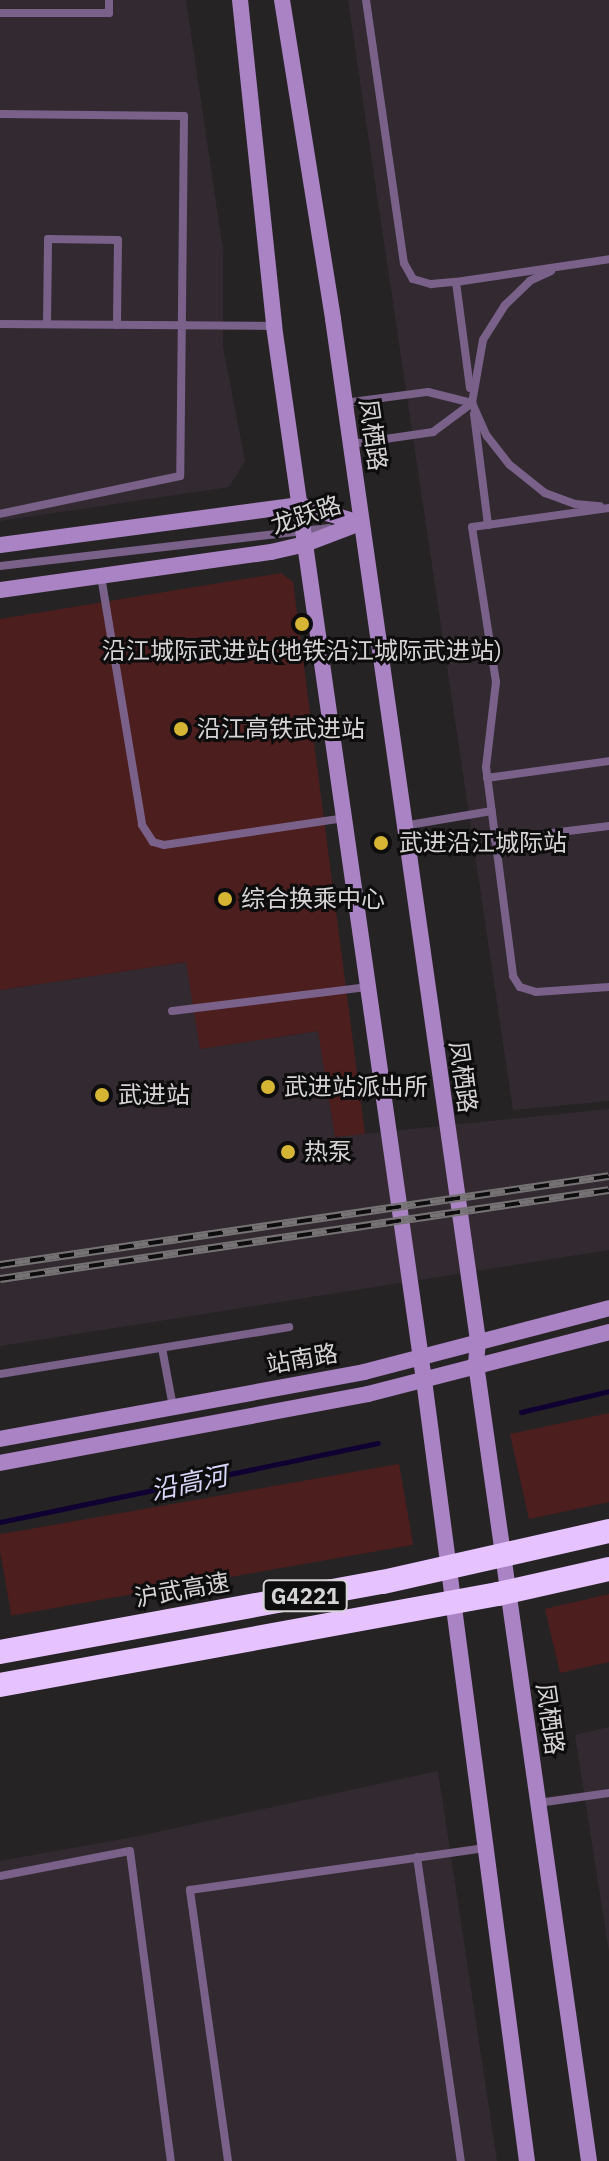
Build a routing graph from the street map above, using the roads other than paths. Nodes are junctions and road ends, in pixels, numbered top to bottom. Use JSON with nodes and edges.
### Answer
{"nodes":[{"id":1,"x":109,"y":0,"type":"edge"},
{"id":2,"x":240,"y":0,"type":"edge"},
{"id":3,"x":282,"y":0,"type":"edge"},
{"id":4,"x":366,"y":0,"type":"edge"},
{"id":5,"x":0,"y":13,"type":"edge"},
{"id":6,"x":0,"y":114,"type":"edge"},
{"id":7,"x":609,"y":259,"type":"edge"},
{"id":8,"x":563,"y":266,"type":"junction"},
{"id":9,"x":456,"y":282,"type":"junction"},
{"id":10,"x":0,"y":324,"type":"edge"},
{"id":11,"x":47,"y":324,"type":"junction"},
{"id":12,"x":117,"y":325,"type":"junction"},
{"id":13,"x":181,"y":325,"type":"junction"},
{"id":14,"x":274,"y":326,"type":"junction"},
{"id":15,"x":344,"y":403,"type":"junction"},
{"id":16,"x":472,"y":403,"type":"junction"},
{"id":17,"x":350,"y":444,"type":"junction"},
{"id":18,"x":300,"y":505,"type":"junction"},
{"id":19,"x":609,"y":508,"type":"edge"},
{"id":20,"x":0,"y":514,"type":"edge"},
{"id":21,"x":360,"y":523,"type":"junction"},
{"id":22,"x":488,"y":525,"type":"junction"},
{"id":23,"x":305,"y":538,"type":"junction"},
{"id":24,"x":0,"y":545,"type":"edge"},
{"id":25,"x":0,"y":566,"type":"edge"},
{"id":26,"x":101,"y":576,"type":"junction"},
{"id":27,"x":0,"y":590,"type":"edge"},
{"id":28,"x":609,"y":761,"type":"edge"},
{"id":29,"x":487,"y":778,"type":"junction"},
{"id":30,"x":492,"y":811,"type":"junction"},
{"id":31,"x":344,"y":818,"type":"junction"},
{"id":32,"x":403,"y":826,"type":"junction"},
{"id":33,"x":609,"y":826,"type":"edge"},
{"id":34,"x":495,"y":840,"type":"junction"},
{"id":35,"x":367,"y":987,"type":"junction"},
{"id":36,"x":609,"y":987,"type":"edge"},
{"id":37,"x":172,"y":1011,"type":"dead end"},
{"id":38,"x":609,"y":1308,"type":"edge"},
{"id":39,"x":289,"y":1327,"type":"dead end"},
{"id":40,"x":609,"y":1332,"type":"edge"},
{"id":41,"x":478,"y":1341,"type":"junction"},
{"id":42,"x":162,"y":1348,"type":"junction"},
{"id":43,"x":420,"y":1359,"type":"junction"},
{"id":44,"x":476,"y":1364,"type":"junction"},
{"id":45,"x":0,"y":1374,"type":"edge"},
{"id":46,"x":424,"y":1380,"type":"junction"},
{"id":47,"x":173,"y":1408,"type":"junction"},
{"id":48,"x":0,"y":1439,"type":"edge"},
{"id":49,"x":0,"y":1463,"type":"edge"},
{"id":50,"x":609,"y":1531,"type":"edge"},
{"id":51,"x":609,"y":1569,"type":"edge"},
{"id":52,"x":0,"y":1652,"type":"edge"},
{"id":53,"x":0,"y":1685,"type":"edge"},
{"id":54,"x":609,"y":1793,"type":"edge"},
{"id":55,"x":537,"y":1803,"type":"junction"},
{"id":56,"x":485,"y":1848,"type":"junction"},
{"id":57,"x":417,"y":1857,"type":"junction"},
{"id":58,"x":0,"y":1876,"type":"edge"},
{"id":59,"x":171,"y":2161,"type":"edge"},
{"id":60,"x":228,"y":2161,"type":"edge"},
{"id":61,"x":461,"y":2161,"type":"edge"},
{"id":62,"x":527,"y":2161,"type":"edge"},
{"id":63,"x":589,"y":2161,"type":"edge"}],
"edges":[{"from":1,"to":5,"type":"lane"},
{"from":2,"to":14,"type":"main road"},
{"from":3,"to":15,"type":"main road","name":"凤栖路"},
{"from":4,"to":9,"type":"lane"},
{"from":6,"to":13,"type":"lane"},
{"from":7,"to":8,"type":"lane"},
{"from":8,"to":9,"type":"lane"},
{"from":8,"to":16,"type":"lane"},
{"from":9,"to":16,"type":"lane"},
{"from":10,"to":11,"type":"lane"},
{"from":11,"to":12,"type":"lane"},
{"from":11,"to":12,"type":"lane"},
{"from":12,"to":13,"type":"lane"},
{"from":13,"to":14,"type":"lane"},
{"from":13,"to":20,"type":"lane"},
{"from":14,"to":18,"type":"main road"},
{"from":15,"to":16,"type":"lane"},
{"from":15,"to":17,"type":"main road","name":"凤栖路"},
{"from":16,"to":17,"type":"lane"},
{"from":16,"to":19,"type":"lane"},
{"from":16,"to":22,"type":"lane"},
{"from":17,"to":21,"type":"main road","name":"凤栖路"},
{"from":18,"to":21,"type":"main road","name":"龙跃路"},
{"from":18,"to":23,"type":"main road"},
{"from":18,"to":24,"type":"main road","name":"龙跃路"},
{"from":19,"to":22,"type":"lane"},
{"from":21,"to":23,"type":"main road","name":"龙跃路"},
{"from":21,"to":32,"type":"main road","name":"凤栖路"},
{"from":22,"to":29,"type":"lane"},
{"from":23,"to":25,"type":"lane"},
{"from":23,"to":26,"type":"main road","name":"龙跃路"},
{"from":23,"to":31,"type":"main road"},
{"from":26,"to":27,"type":"main road","name":"龙跃路"},
{"from":26,"to":31,"type":"lane"},
{"from":28,"to":29,"type":"lane"},
{"from":29,"to":30,"type":"lane"},
{"from":30,"to":32,"type":"lane"},
{"from":30,"to":34,"type":"lane"},
{"from":31,"to":35,"type":"main road"},
{"from":32,"to":41,"type":"main road","name":"凤栖路"},
{"from":33,"to":34,"type":"lane"},
{"from":34,"to":36,"type":"lane"},
{"from":35,"to":37,"type":"lane"},
{"from":35,"to":43,"type":"main road"},
{"from":38,"to":41,"type":"main road","name":"站南路"},
{"from":39,"to":42,"type":"lane"},
{"from":40,"to":44,"type":"main road","name":"站南路"},
{"from":41,"to":43,"type":"main road","name":"站南路"},
{"from":41,"to":44,"type":"main road","name":"凤栖路"},
{"from":42,"to":45,"type":"lane"},
{"from":42,"to":47,"type":"lane"},
{"from":43,"to":46,"type":"main road"},
{"from":43,"to":47,"type":"main road","name":"站南路"},
{"from":44,"to":46,"type":"main road","name":"站南路"},
{"from":44,"to":55,"type":"main road","name":"凤栖路"},
{"from":46,"to":49,"type":"main road","name":"站南路"},
{"from":46,"to":56,"type":"main road"},
{"from":47,"to":48,"type":"main road","name":"站南路"},
{"from":50,"to":52,"type":"highway","name":"沪武高速","number":"G4221","bridge":true},
{"from":51,"to":53,"type":"highway","number":"G4221","bridge":true},
{"from":54,"to":55,"type":"lane"},
{"from":55,"to":63,"type":"main road","name":"凤栖路"},
{"from":56,"to":57,"type":"lane"},
{"from":56,"to":62,"type":"main road"},
{"from":57,"to":60,"type":"lane"},
{"from":57,"to":61,"type":"lane"},
{"from":58,"to":59,"type":"lane"}]}
